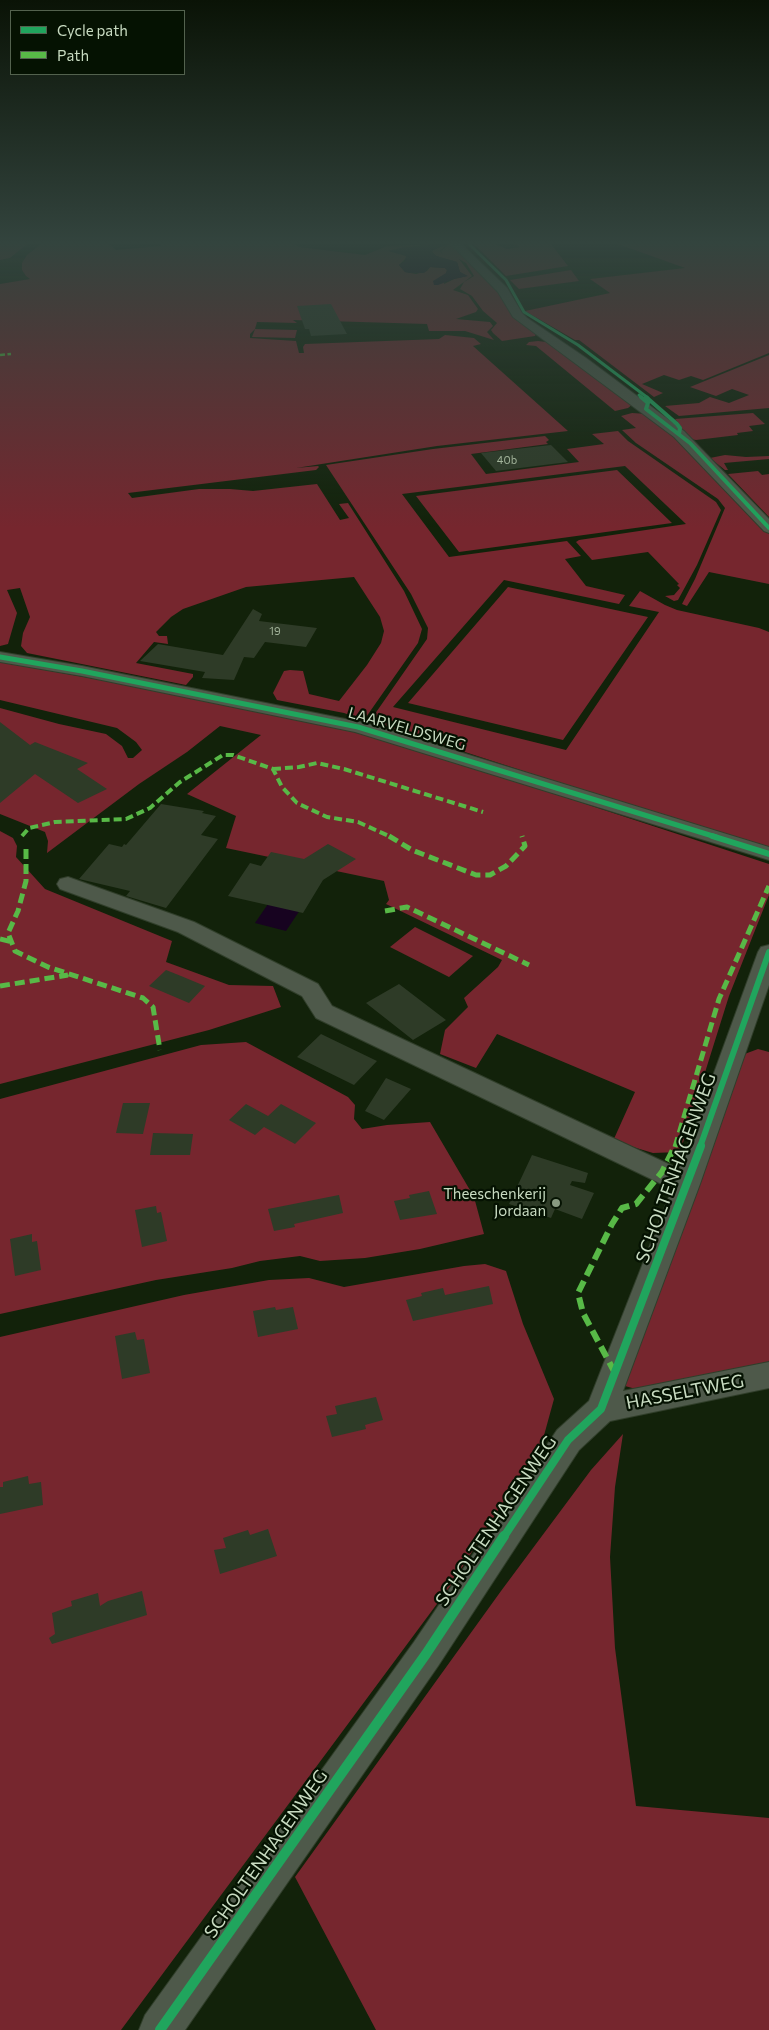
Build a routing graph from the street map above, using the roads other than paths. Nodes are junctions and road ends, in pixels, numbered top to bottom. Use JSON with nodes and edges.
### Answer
{"nodes":[{"id":1,"x":550,"y":339,"type":"edge"},
{"id":2,"x":769,"y":528,"type":"edge"},
{"id":3,"x":0,"y":657,"type":"edge"},
{"id":4,"x":769,"y":854,"type":"edge"},
{"id":5,"x":68,"y":884,"type":"dead end"},
{"id":6,"x":769,"y":952,"type":"edge"},
{"id":7,"x":687,"y":1184,"type":"junction"},
{"id":8,"x":769,"y":1376,"type":"edge"},
{"id":9,"x":601,"y":1409,"type":"junction"},
{"id":10,"x":160,"y":2030,"type":"edge"}],
"edges":[{"from":1,"to":2,"type":"street"},
{"from":3,"to":4,"type":"street","name":"LAARVELDSWEG"},
{"from":5,"to":7,"type":"street","name":"SCHOLTENHAGENWEG"},
{"from":6,"to":7,"type":"street","name":"SCHOLTENHAGENWEG"},
{"from":7,"to":9,"type":"street","name":"SCHOLTENHAGENWEG"},
{"from":8,"to":9,"type":"street","name":"HASSELTWEG"},
{"from":9,"to":10,"type":"street","name":"SCHOLTENHAGENWEG"}]}
